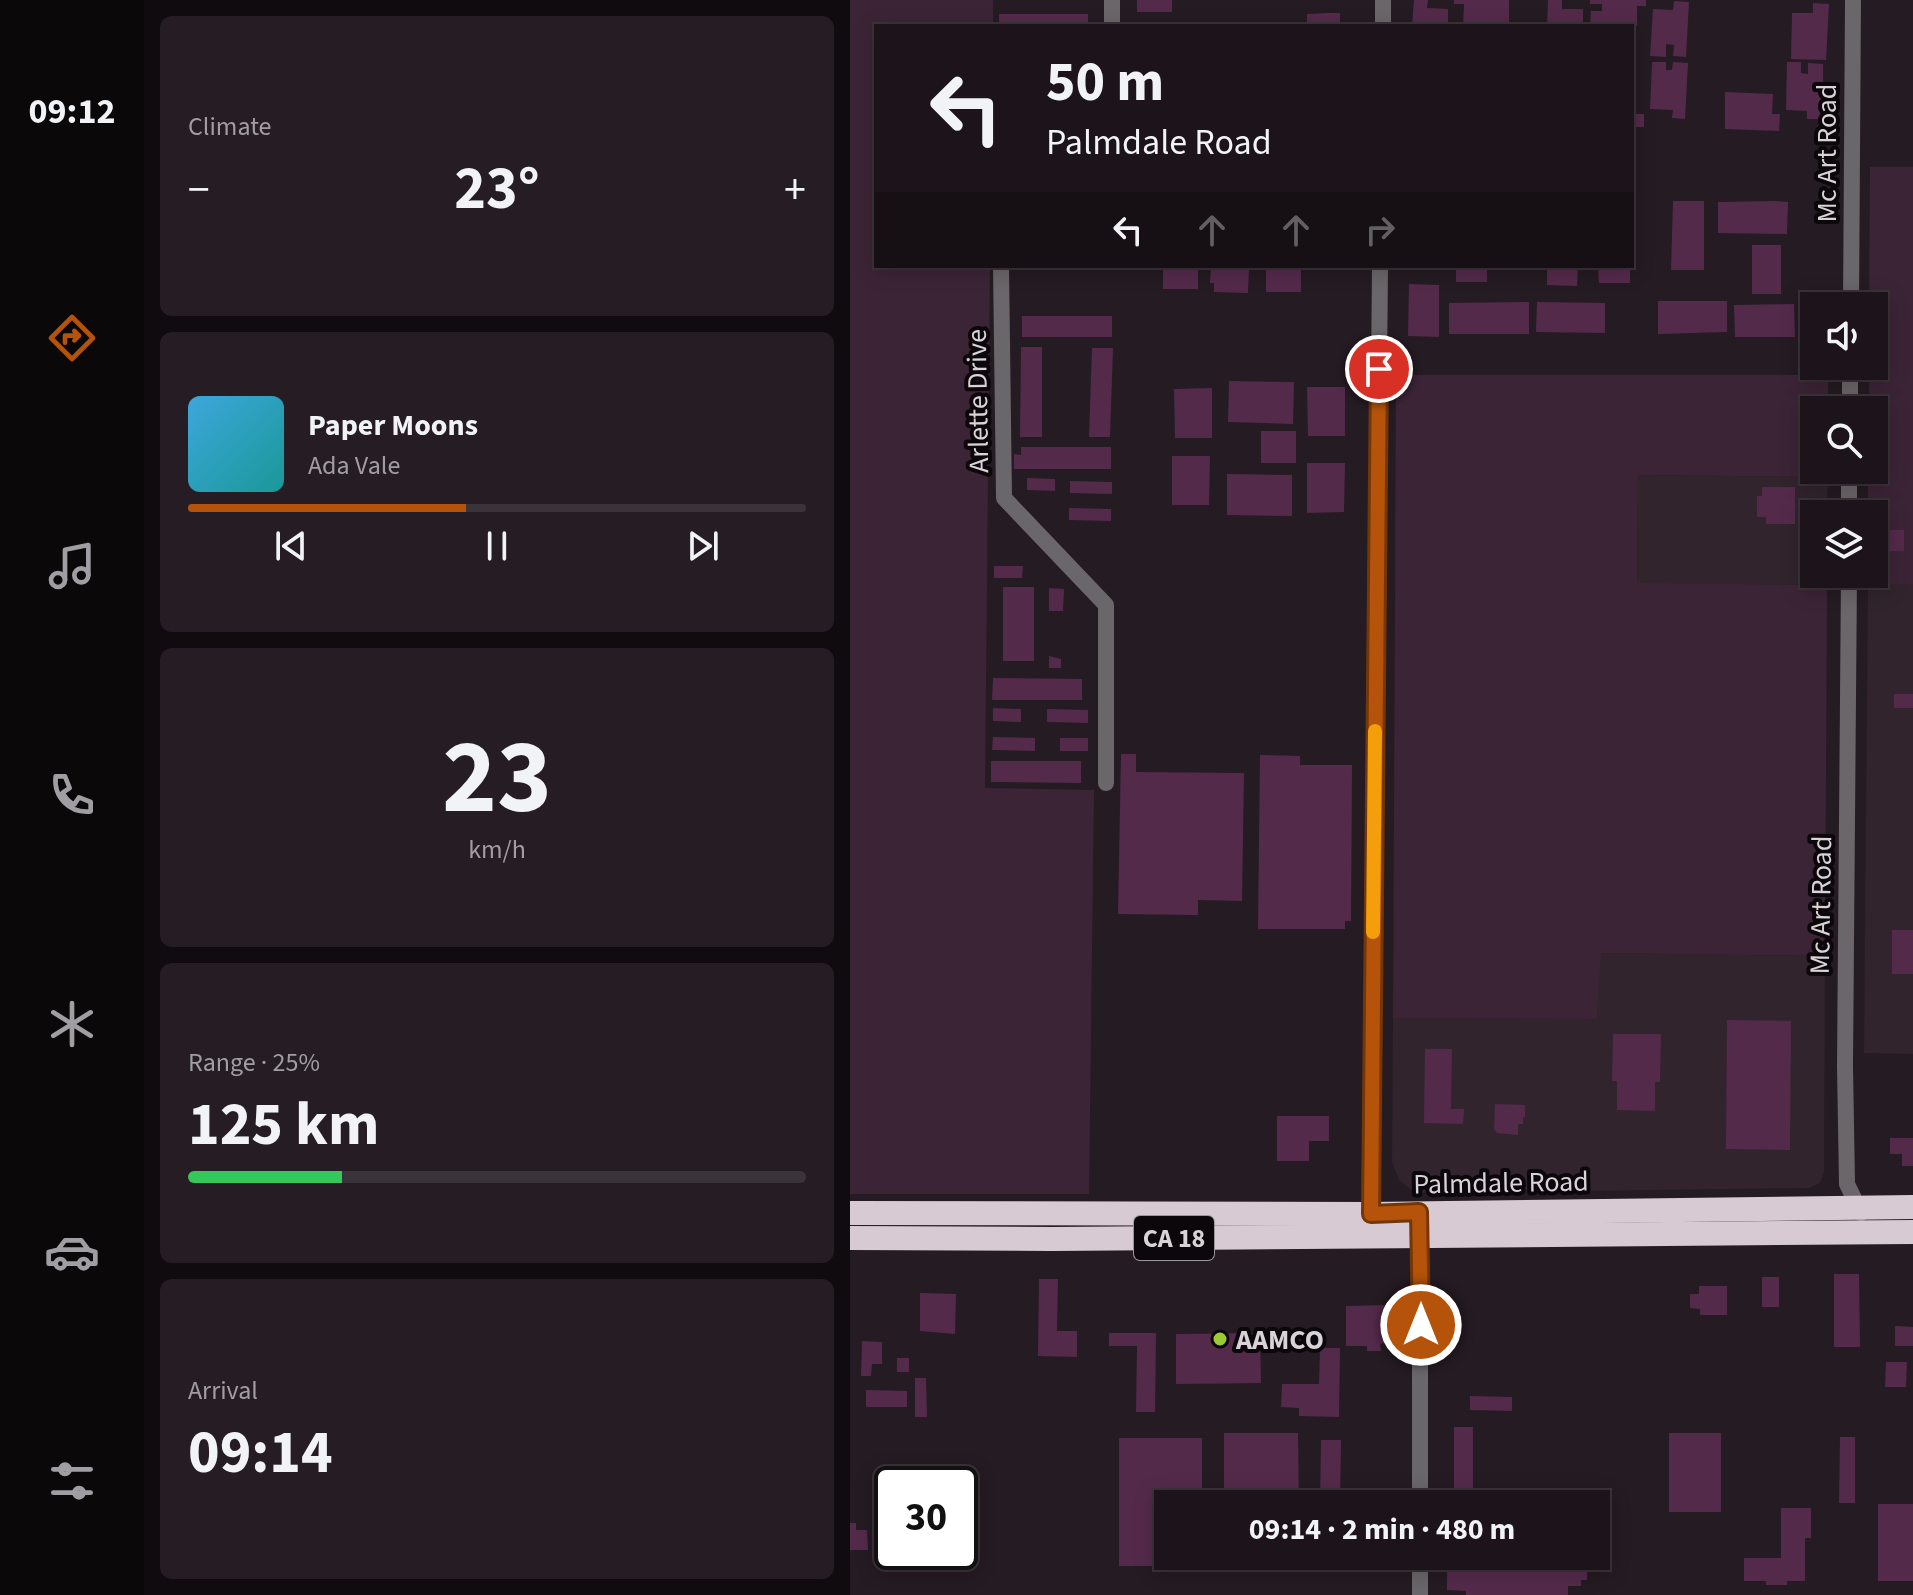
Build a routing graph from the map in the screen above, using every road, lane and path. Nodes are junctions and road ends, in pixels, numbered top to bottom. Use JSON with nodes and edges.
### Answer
{"nodes":[{"id":1,"x":1112,"y":0,"type":"edge"},
{"id":2,"x":1383,"y":0,"type":"edge"},
{"id":3,"x":1853,"y":0,"type":"edge"},
{"id":4,"x":1112,"y":24,"type":"edge"},
{"id":5,"x":1383,"y":24,"type":"edge"},
{"id":6,"x":1001,"y":268,"type":"edge"},
{"id":7,"x":1380,"y":268,"type":"edge"},
{"id":8,"x":1851,"y":292,"type":"edge"},
{"id":9,"x":1849,"y":588,"type":"edge"},
{"id":10,"x":1106,"y":783,"type":"dead end"},
{"id":11,"x":1860,"y":1207,"type":"junction"},
{"id":12,"x":1913,"y":1207,"type":"edge"},
{"id":13,"x":850,"y":1213,"type":"edge"},
{"id":14,"x":1420,"y":1224,"type":"junction"},
{"id":15,"x":1371,"y":1225,"type":"junction"},
{"id":16,"x":1866,"y":1232,"type":"junction"},
{"id":17,"x":1913,"y":1232,"type":"edge"},
{"id":18,"x":850,"y":1238,"type":"edge"},
{"id":19,"x":1420,"y":1490,"type":"edge"},
{"id":20,"x":1420,"y":1570,"type":"edge"},
{"id":21,"x":1420,"y":1595,"type":"edge"}],
"edges":[{"from":1,"to":4,"type":"street"},
{"from":2,"to":5,"type":"street"},
{"from":3,"to":8,"type":"street","name":"Mc Art Road"},
{"from":6,"to":10,"type":"street","name":"Arlette Drive"},
{"from":7,"to":15,"type":"street"},
{"from":9,"to":11,"type":"street","name":"Mc Art Road"},
{"from":11,"to":12,"type":"highway","name":"Palmdale Road","number":"CA 18"},
{"from":11,"to":14,"type":"highway","name":"Palmdale Road","number":"CA 18"},
{"from":11,"to":16,"type":"street","name":"Mc Art Road"},
{"from":13,"to":15,"type":"highway","name":"Palmdale Road","number":"CA 18"},
{"from":14,"to":15,"type":"highway","name":"Palmdale Road","number":"CA 18"},
{"from":14,"to":16,"type":"highway","name":"Palmdale Road","number":"CA 18"},
{"from":14,"to":19,"type":"street"},
{"from":15,"to":18,"type":"highway","name":"Palmdale Road","number":"CA 18"},
{"from":16,"to":17,"type":"highway","name":"Palmdale Road","number":"CA 18"},
{"from":20,"to":21,"type":"street"}]}
